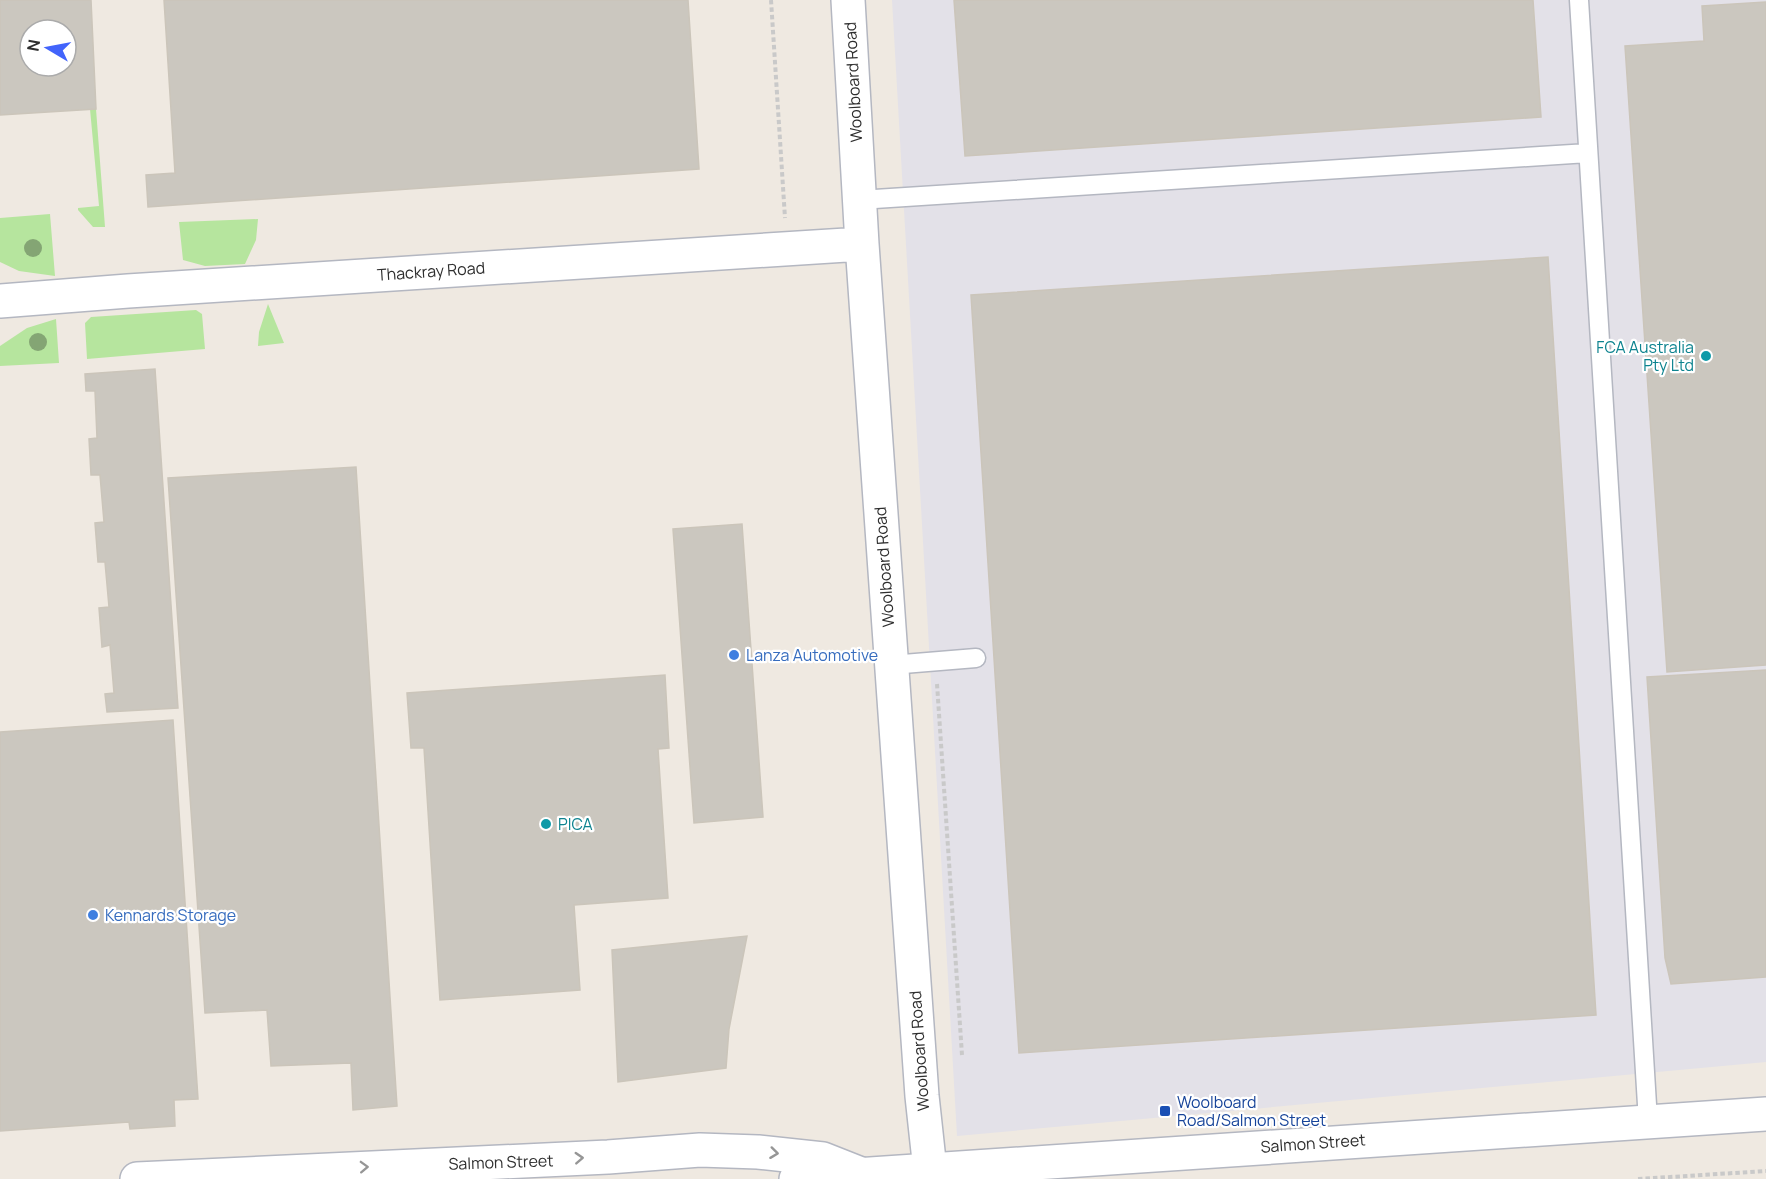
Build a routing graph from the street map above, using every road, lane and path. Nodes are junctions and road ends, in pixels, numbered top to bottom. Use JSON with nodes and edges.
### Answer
{"nodes":[{"id":1,"x":771,"y":0,"type":"edge"},
{"id":2,"x":848,"y":0,"type":"edge"},
{"id":3,"x":1579,"y":0,"type":"edge"},
{"id":4,"x":1588,"y":153,"type":"junction"},
{"id":5,"x":859,"y":200,"type":"junction"},
{"id":6,"x":862,"y":244,"type":"junction"},
{"id":7,"x":787,"y":249,"type":"junction"},
{"id":8,"x":0,"y":302,"type":"edge"},
{"id":9,"x":976,"y":658,"type":"dead end"},
{"id":10,"x":936,"y":662,"type":"junction"},
{"id":11,"x":891,"y":665,"type":"junction"},
{"id":12,"x":962,"y":1055,"type":"dead end"},
{"id":13,"x":1766,"y":1114,"type":"edge"},
{"id":14,"x":1648,"y":1121,"type":"junction"},
{"id":15,"x":1766,"y":1171,"type":"edge"},
{"id":16,"x":930,"y":1174,"type":"edge"},
{"id":17,"x":859,"y":1177,"type":"edge"},
{"id":18,"x":137,"y":1179,"type":"edge"},
{"id":19,"x":796,"y":1179,"type":"edge"},
{"id":20,"x":1638,"y":1179,"type":"edge"}],
"edges":[{"from":1,"to":7,"type":"path"},
{"from":2,"to":5,"type":"street","name":"Woolboard Road"},
{"from":3,"to":4,"type":"lane"},
{"from":4,"to":5,"type":"lane"},
{"from":4,"to":14,"type":"lane"},
{"from":5,"to":6,"type":"street","name":"Woolboard Road"},
{"from":6,"to":7,"type":"street","name":"Thackray Road"},
{"from":6,"to":11,"type":"street","name":"Woolboard Road"},
{"from":7,"to":8,"type":"street","name":"Thackray Road"},
{"from":9,"to":10,"type":"lane"},
{"from":10,"to":11,"type":"lane"},
{"from":10,"to":12,"type":"path"},
{"from":11,"to":16,"type":"street","name":"Woolboard Road"},
{"from":13,"to":14,"type":"street","name":"Salmon Street"},
{"from":14,"to":16,"type":"street","name":"Salmon Street"},
{"from":15,"to":20,"type":"path"},
{"from":16,"to":17,"type":"street","name":"Salmon Street"},
{"from":18,"to":17,"type":"street","name":"Salmon Street","one_way":true},
{"from":17,"to":19,"type":"street","name":"Salmon Street"}]}
